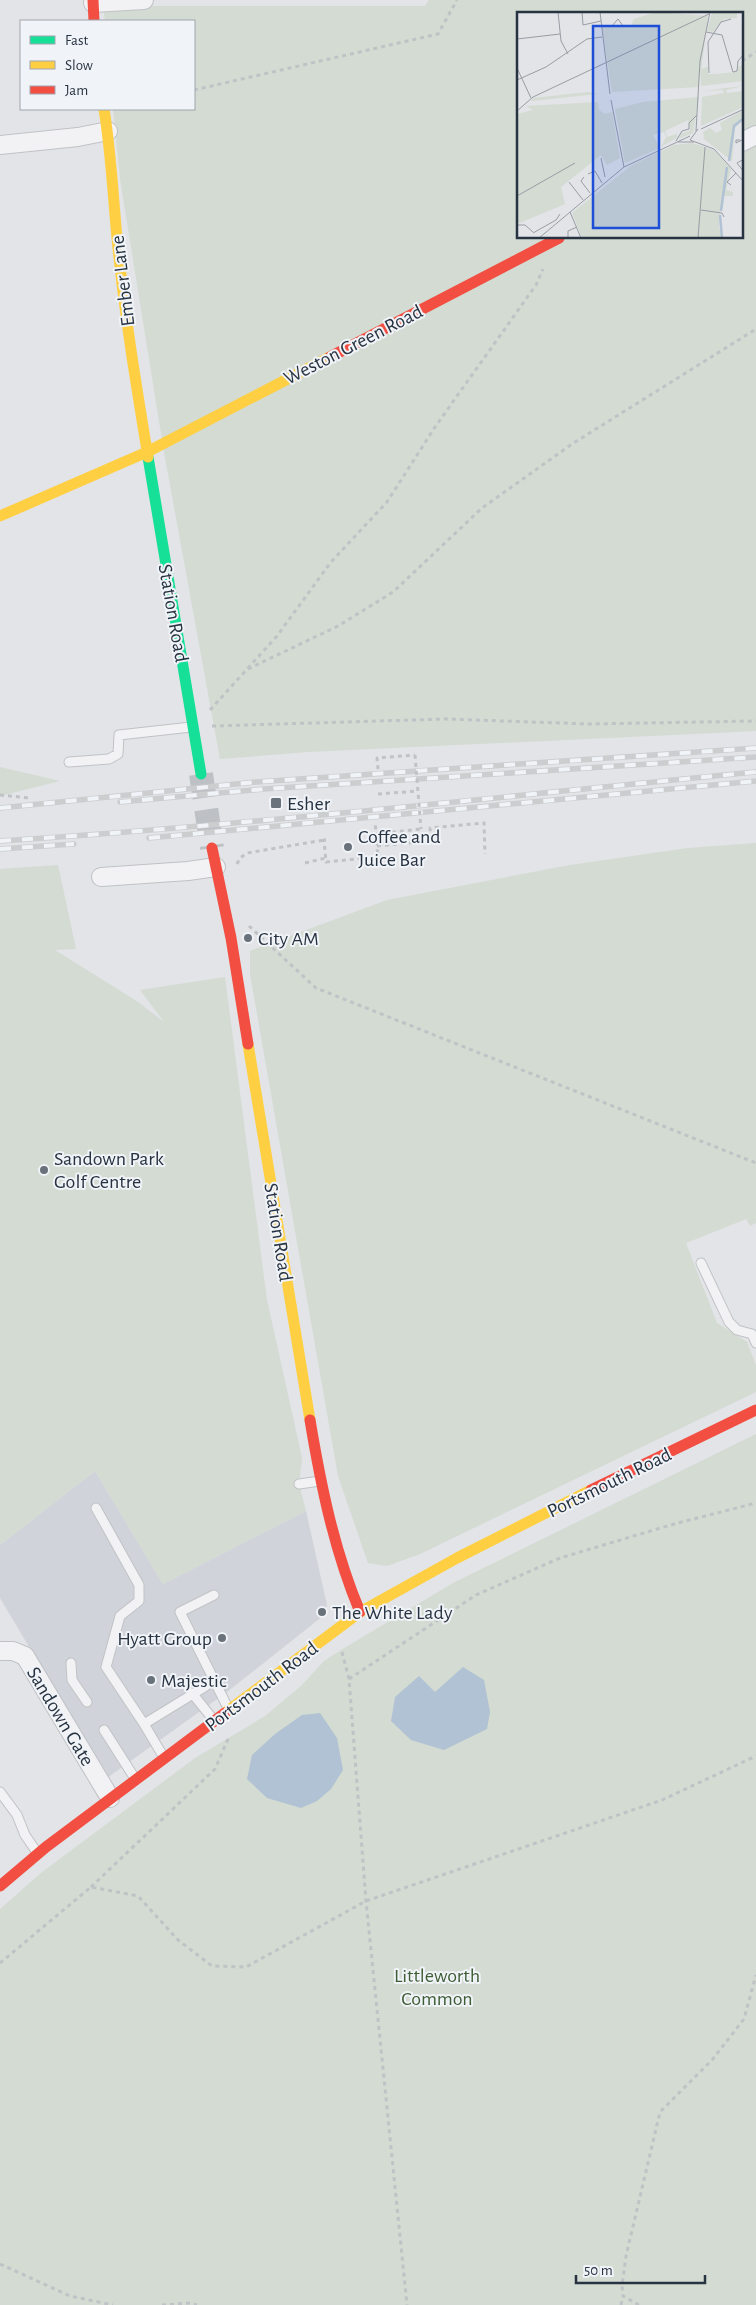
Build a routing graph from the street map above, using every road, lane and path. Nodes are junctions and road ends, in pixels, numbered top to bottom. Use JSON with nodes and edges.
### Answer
{"nodes":[{"id":1,"x":144,"y":0,"type":"edge"},
{"id":2,"x":456,"y":0,"type":"edge"},
{"id":3,"x":93,"y":1,"type":"edge"},
{"id":4,"x":94,"y":20,"type":"edge"},
{"id":5,"x":756,"y":52,"type":"edge"},
{"id":6,"x":744,"y":60,"type":"edge"},
{"id":7,"x":195,"y":90,"type":"edge"},
{"id":8,"x":104,"y":110,"type":"edge"},
{"id":9,"x":108,"y":131,"type":"junction"},
{"id":10,"x":756,"y":135,"type":"edge"},
{"id":11,"x":744,"y":141,"type":"edge"},
{"id":12,"x":0,"y":145,"type":"edge"},
{"id":13,"x":555,"y":239,"type":"edge"},
{"id":14,"x":557,"y":239,"type":"edge"},
{"id":15,"x":756,"y":330,"type":"edge"},
{"id":16,"x":147,"y":452,"type":"junction"},
{"id":17,"x":0,"y":516,"type":"edge"},
{"id":18,"x":248,"y":669,"type":"junction"},
{"id":19,"x":756,"y":720,"type":"edge"},
{"id":20,"x":194,"y":726,"type":"junction"},
{"id":21,"x":69,"y":762,"type":"dead end"},
{"id":22,"x":378,"y":768,"type":"dead end"},
{"id":23,"x":200,"y":774,"type":"tunnel mouth"},
{"id":24,"x":418,"y":791,"type":"junction"},
{"id":25,"x":378,"y":794,"type":"dead end"},
{"id":26,"x":0,"y":795,"type":"edge"},
{"id":27,"x":30,"y":798,"type":"dead end"},
{"id":28,"x":375,"y":822,"type":"dead end"},
{"id":29,"x":376,"y":834,"type":"junction"},
{"id":30,"x":377,"y":846,"type":"junction"},
{"id":31,"x":212,"y":848,"type":"tunnel mouth"},
{"id":32,"x":485,"y":854,"type":"dead end"},
{"id":33,"x":326,"y":858,"type":"junction"},
{"id":34,"x":305,"y":863,"type":"dead end"},
{"id":35,"x":236,"y":866,"type":"dead end"},
{"id":36,"x":216,"y":867,"type":"junction"},
{"id":37,"x":100,"y":877,"type":"dead end"},
{"id":38,"x":246,"y":923,"type":"dead end"},
{"id":39,"x":756,"y":1163,"type":"edge"},
{"id":40,"x":701,"y":1263,"type":"dead end"},
{"id":41,"x":756,"y":1344,"type":"edge"},
{"id":42,"x":756,"y":1410,"type":"edge"},
{"id":43,"x":320,"y":1481,"type":"junction"},
{"id":44,"x":300,"y":1484,"type":"dead end"},
{"id":45,"x":756,"y":1503,"type":"edge"},
{"id":46,"x":96,"y":1508,"type":"dead end"},
{"id":47,"x":214,"y":1595,"type":"dead end"},
{"id":48,"x":360,"y":1612,"type":"junction"},
{"id":49,"x":341,"y":1650,"type":"dead end"},
{"id":50,"x":0,"y":1651,"type":"edge"},
{"id":51,"x":71,"y":1663,"type":"dead end"},
{"id":52,"x":349,"y":1679,"type":"junction"},
{"id":53,"x":206,"y":1686,"type":"dead end"},
{"id":54,"x":192,"y":1693,"type":"junction"},
{"id":55,"x":87,"y":1702,"type":"dead end"},
{"id":56,"x":229,"y":1710,"type":"junction"},
{"id":57,"x":215,"y":1722,"type":"junction"},
{"id":58,"x":144,"y":1724,"type":"junction"},
{"id":59,"x":104,"y":1730,"type":"dead end"},
{"id":60,"x":230,"y":1733,"type":"dead end"},
{"id":61,"x":756,"y":1756,"type":"edge"},
{"id":62,"x":164,"y":1758,"type":"junction"},
{"id":63,"x":136,"y":1779,"type":"junction"},
{"id":64,"x":0,"y":1792,"type":"edge"},
{"id":65,"x":110,"y":1798,"type":"junction"},
{"id":66,"x":38,"y":1853,"type":"junction"},
{"id":67,"x":0,"y":1886,"type":"edge"},
{"id":68,"x":91,"y":1887,"type":"junction"},
{"id":69,"x":366,"y":1901,"type":"junction"},
{"id":70,"x":0,"y":1963,"type":"edge"},
{"id":71,"x":756,"y":1975,"type":"edge"},
{"id":72,"x":0,"y":2264,"type":"edge"},
{"id":73,"x":623,"y":2296,"type":"junction"},
{"id":74,"x":114,"y":2305,"type":"edge"},
{"id":75,"x":162,"y":2305,"type":"edge"},
{"id":76,"x":197,"y":2305,"type":"edge"},
{"id":77,"x":407,"y":2305,"type":"edge"},
{"id":78,"x":621,"y":2305,"type":"edge"},
{"id":79,"x":639,"y":2305,"type":"edge"}],
"edges":[{"from":1,"to":3,"type":"street"},
{"from":2,"to":7,"type":"path"},
{"from":3,"to":4,"type":"main road"},
{"from":5,"to":6,"type":"path"},
{"from":8,"to":9,"type":"main road","name":"Ember Lane"},
{"from":9,"to":12,"type":"street"},
{"from":9,"to":16,"type":"main road","name":"Ember Lane"},
{"from":10,"to":11,"type":"street"},
{"from":13,"to":16,"type":"main road","name":"Weston Green Road"},
{"from":14,"to":18,"type":"path"},
{"from":15,"to":18,"type":"path"},
{"from":16,"to":17,"type":"main road","name":"Weston Green Road"},
{"from":16,"to":20,"type":"main road","name":"Station Road"},
{"from":18,"to":20,"type":"path"},
{"from":19,"to":20,"type":"path"},
{"from":20,"to":21,"type":"lane"},
{"from":20,"to":23,"type":"main road","name":"Station Road"},
{"from":22,"to":24,"type":"path","bridge":true},
{"from":24,"to":25,"type":"path"},
{"from":24,"to":29,"type":"path","bridge":true},
{"from":26,"to":27,"type":"path"},
{"from":28,"to":29,"type":"path"},
{"from":29,"to":30,"type":"path"},
{"from":30,"to":32,"type":"path"},
{"from":30,"to":33,"type":"path"},
{"from":31,"to":36,"type":"main road","name":"Station Road"},
{"from":33,"to":34,"type":"path"},
{"from":33,"to":35,"type":"path"},
{"from":36,"to":37,"type":"street"},
{"from":36,"to":43,"type":"main road","name":"Station Road"},
{"from":38,"to":39,"type":"path"},
{"from":40,"to":41,"type":"lane"},
{"from":42,"to":48,"type":"main road","name":"Portsmouth Road"},
{"from":43,"to":44,"type":"lane"},
{"from":43,"to":48,"type":"main road","name":"Station Road"},
{"from":45,"to":52,"type":"path"},
{"from":46,"to":58,"type":"lane"},
{"from":47,"to":56,"type":"lane"},
{"from":48,"to":56,"type":"main road","name":"Portsmouth Road"},
{"from":49,"to":52,"type":"path"},
{"from":50,"to":65,"type":"street","name":"Sandown Gate"},
{"from":51,"to":55,"type":"lane"},
{"from":52,"to":69,"type":"path"},
{"from":53,"to":54,"type":"lane"},
{"from":54,"to":57,"type":"lane"},
{"from":54,"to":58,"type":"lane"},
{"from":56,"to":57,"type":"main road","name":"Portsmouth Road"},
{"from":57,"to":62,"type":"main road","name":"Portsmouth Road"},
{"from":58,"to":62,"type":"lane"},
{"from":59,"to":63,"type":"lane"},
{"from":60,"to":68,"type":"path"},
{"from":61,"to":69,"type":"path"},
{"from":62,"to":63,"type":"main road","name":"Portsmouth Road"},
{"from":63,"to":65,"type":"main road","name":"Portsmouth Road"},
{"from":64,"to":66,"type":"lane"},
{"from":65,"to":66,"type":"main road","name":"Portsmouth Road"},
{"from":66,"to":67,"type":"main road","name":"Portsmouth Road"},
{"from":68,"to":69,"type":"path"},
{"from":68,"to":70,"type":"path"},
{"from":69,"to":77,"type":"path"},
{"from":71,"to":73,"type":"path"},
{"from":72,"to":74,"type":"path"},
{"from":73,"to":78,"type":"path"},
{"from":73,"to":79,"type":"path"},
{"from":75,"to":76,"type":"path"}]}
